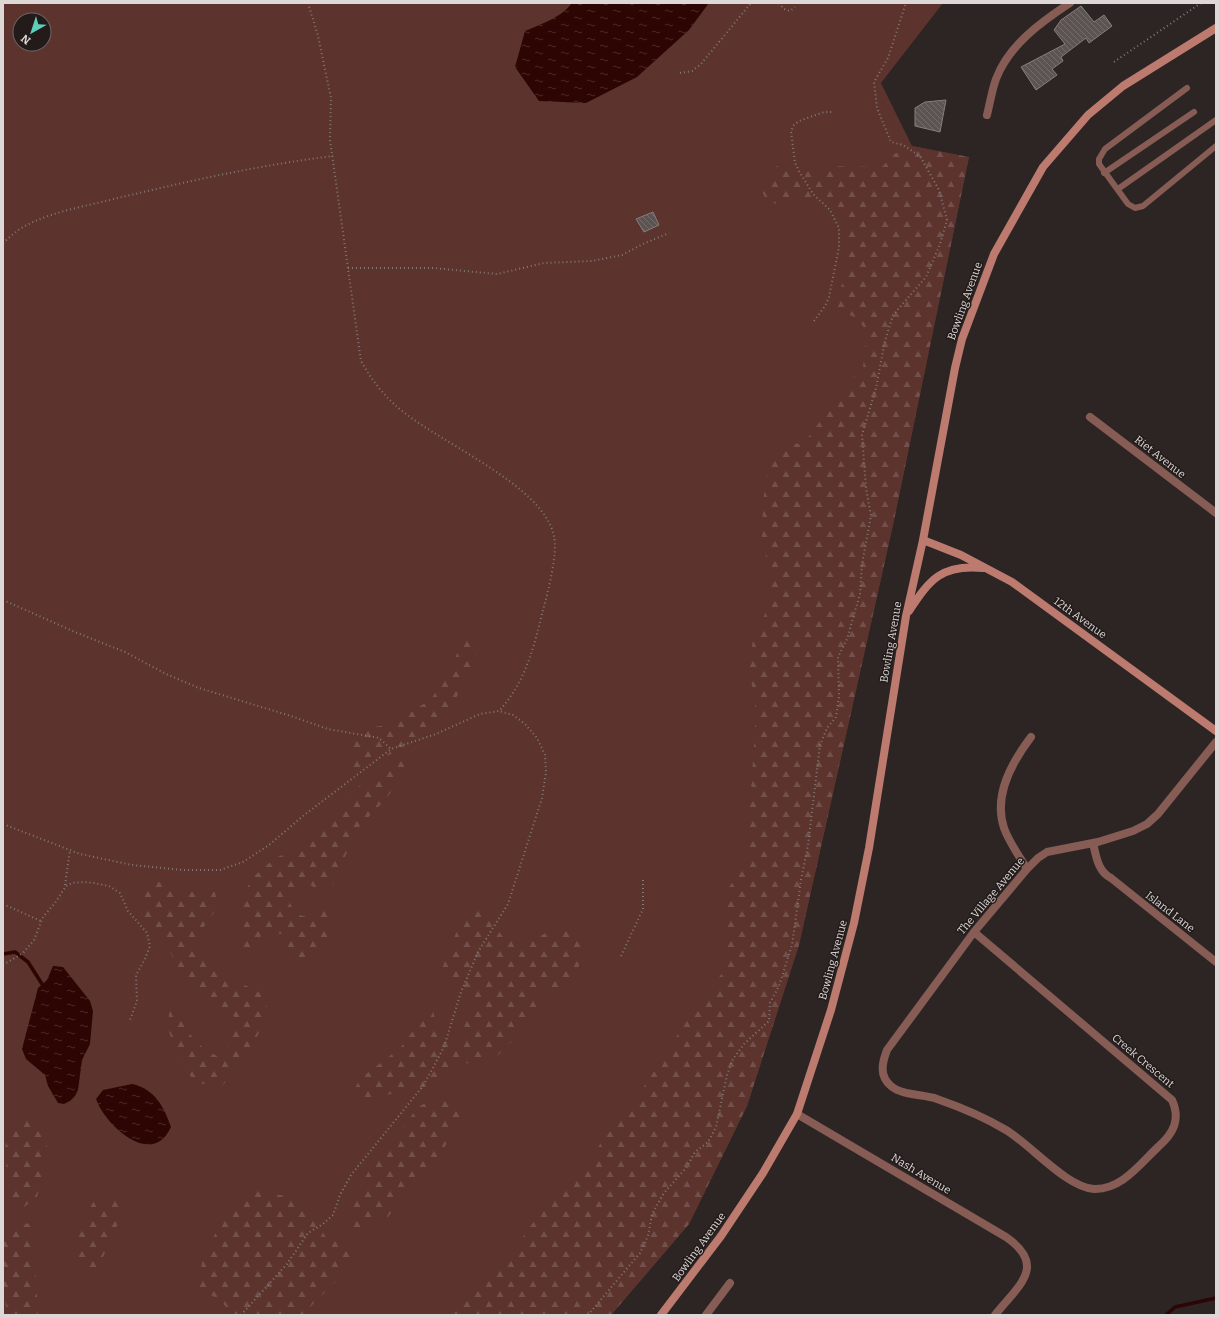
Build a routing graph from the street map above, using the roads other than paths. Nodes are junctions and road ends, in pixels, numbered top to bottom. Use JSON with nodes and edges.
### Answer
{"nodes":[{"id":1,"x":1070,"y":3,"type":"edge"},
{"id":2,"x":1215,"y":30,"type":"edge"},
{"id":3,"x":1188,"y":88,"type":"dead end"},
{"id":4,"x":1194,"y":112,"type":"dead end"},
{"id":5,"x":987,"y":115,"type":"dead end"},
{"id":6,"x":1216,"y":120,"type":"edge"},
{"id":7,"x":1216,"y":146,"type":"edge"},
{"id":8,"x":1104,"y":172,"type":"junction"},
{"id":9,"x":1118,"y":189,"type":"junction"},
{"id":10,"x":1090,"y":417,"type":"dead end"},
{"id":11,"x":1216,"y":514,"type":"edge"},
{"id":12,"x":922,"y":540,"type":"junction"},
{"id":13,"x":988,"y":568,"type":"junction"},
{"id":14,"x":906,"y":616,"type":"junction"},
{"id":15,"x":1216,"y":731,"type":"edge"},
{"id":16,"x":1031,"y":737,"type":"dead end"},
{"id":17,"x":1216,"y":742,"type":"edge"},
{"id":18,"x":1096,"y":842,"type":"junction"},
{"id":19,"x":1026,"y":869,"type":"junction"},
{"id":20,"x":974,"y":932,"type":"junction"},
{"id":21,"x":1216,"y":962,"type":"edge"},
{"id":22,"x":887,"y":1050,"type":"joint"},
{"id":23,"x":796,"y":1114,"type":"junction"},
{"id":24,"x":730,"y":1283,"type":"dead end"},
{"id":25,"x":661,"y":1315,"type":"edge"},
{"id":26,"x":706,"y":1315,"type":"edge"},
{"id":27,"x":995,"y":1315,"type":"edge"}],
"edges":[{"from":1,"to":5,"type":"street"},
{"from":2,"to":12,"type":"main road","name":"Bowling Avenue"},
{"from":3,"to":8,"type":"lane"},
{"from":4,"to":8,"type":"lane"},
{"from":6,"to":9,"type":"lane"},
{"from":7,"to":9,"type":"lane"},
{"from":8,"to":9,"type":"lane"},
{"from":10,"to":11,"type":"street","name":"Riet Avenue"},
{"from":12,"to":13,"type":"main road","name":"12th Avenue"},
{"from":12,"to":14,"type":"main road","name":"Bowling Avenue"},
{"from":13,"to":14,"type":"main road"},
{"from":13,"to":15,"type":"main road","name":"12th Avenue"},
{"from":14,"to":23,"type":"main road","name":"Bowling Avenue"},
{"from":16,"to":19,"type":"street"},
{"from":17,"to":18,"type":"street","name":"The Village Avenue"},
{"from":18,"to":19,"type":"street","name":"The Village Avenue"},
{"from":18,"to":21,"type":"street","name":"Island Lane"},
{"from":19,"to":20,"type":"street","name":"The Village Avenue"},
{"from":20,"to":22,"type":"street","name":"The Village Avenue"},
{"from":20,"to":22,"type":"street","name":"Creek Crescent"},
{"from":23,"to":25,"type":"main road","name":"Bowling Avenue"},
{"from":23,"to":27,"type":"street","name":"Nash Avenue"},
{"from":24,"to":26,"type":"street"}]}
